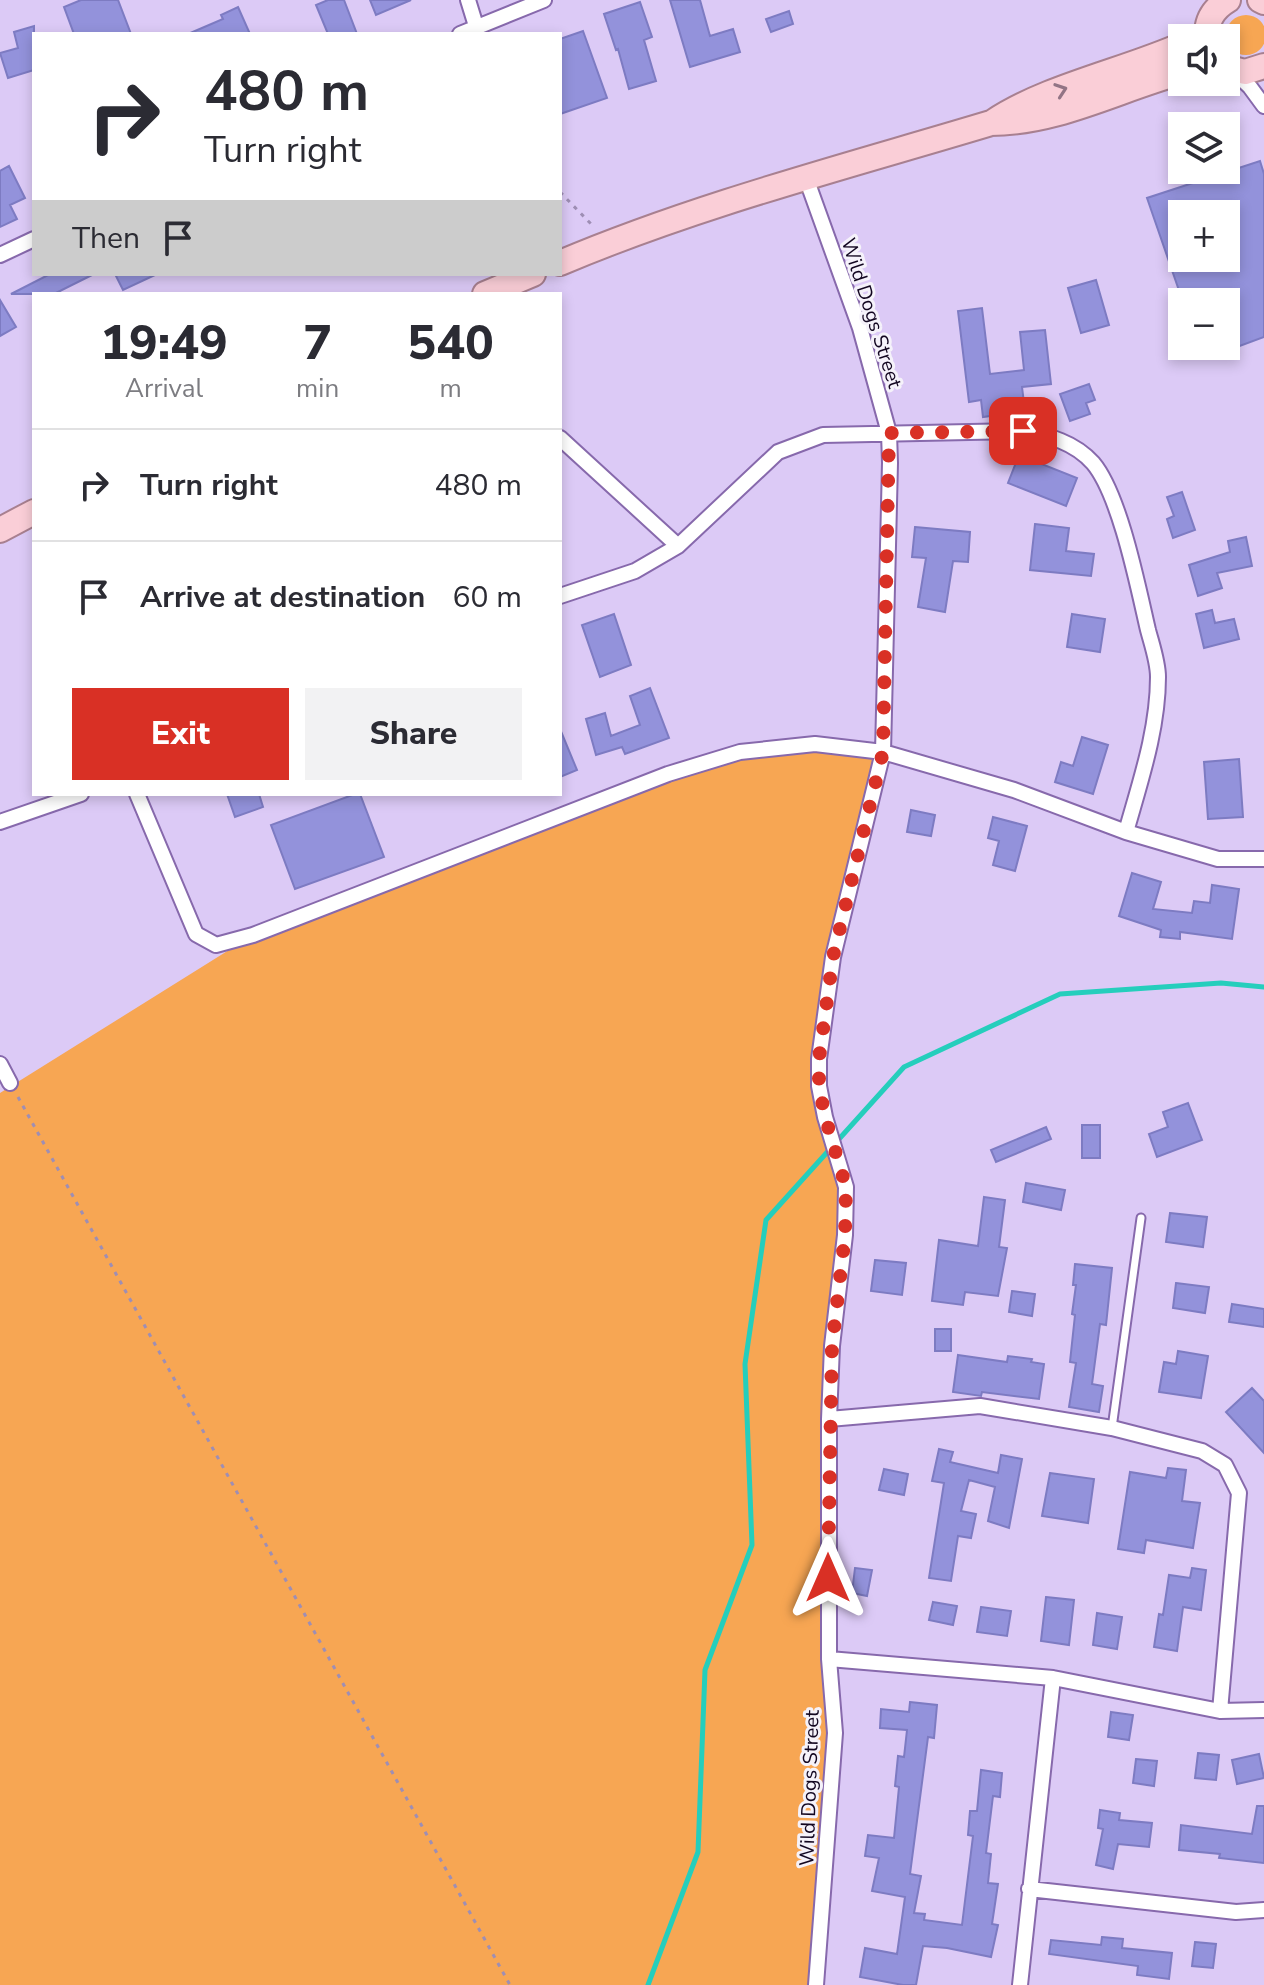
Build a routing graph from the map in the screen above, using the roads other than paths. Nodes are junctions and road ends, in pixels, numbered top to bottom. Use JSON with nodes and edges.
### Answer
{"nodes":[{"id":1,"x":468,"y":0,"type":"edge"},
{"id":2,"x":544,"y":0,"type":"edge"},
{"id":3,"x":1228,"y":0,"type":"edge"},
{"id":4,"x":1208,"y":24,"type":"edge"},
{"id":5,"x":477,"y":30,"type":"edge"},
{"id":6,"x":1168,"y":51,"type":"edge"},
{"id":7,"x":1264,"y":66,"type":"edge"},
{"id":8,"x":1240,"y":71,"type":"edge"},
{"id":9,"x":1168,"y":77,"type":"edge"},
{"id":10,"x":1240,"y":80,"type":"edge"},
{"id":11,"x":1264,"y":106,"type":"edge"},
{"id":12,"x":991,"y":123,"type":"junction"},
{"id":13,"x":806,"y":178,"type":"junction"},
{"id":14,"x":32,"y":240,"type":"edge"},
{"id":15,"x":0,"y":255,"type":"edge"},
{"id":16,"x":562,"y":262,"type":"edge"},
{"id":17,"x":528,"y":276,"type":"edge"},
{"id":18,"x":490,"y":292,"type":"edge"},
{"id":19,"x":889,"y":433,"type":"junction"},
{"id":20,"x":562,"y":440,"type":"edge"},
{"id":21,"x":32,"y":513,"type":"edge"},
{"id":22,"x":0,"y":530,"type":"edge"},
{"id":23,"x":678,"y":546,"type":"junction"},
{"id":24,"x":562,"y":595,"type":"edge"},
{"id":25,"x":883,"y":752,"type":"junction"},
{"id":26,"x":75,"y":796,"type":"edge"},
{"id":27,"x":138,"y":796,"type":"edge"},
{"id":28,"x":0,"y":822,"type":"edge"},
{"id":29,"x":1126,"y":832,"type":"junction"},
{"id":30,"x":1264,"y":859,"type":"edge"},
{"id":31,"x":0,"y":1064,"type":"edge"},
{"id":32,"x":10,"y":1083,"type":"road end"},
{"id":33,"x":1141,"y":1218,"type":"dead end"},
{"id":34,"x":829,"y":1419,"type":"junction"},
{"id":35,"x":1112,"y":1428,"type":"junction"},
{"id":36,"x":829,"y":1659,"type":"junction"},
{"id":37,"x":1053,"y":1678,"type":"junction"},
{"id":38,"x":1264,"y":1710,"type":"edge"},
{"id":39,"x":1220,"y":1711,"type":"junction"},
{"id":40,"x":1029,"y":1889,"type":"junction"},
{"id":41,"x":1264,"y":1910,"type":"edge"},
{"id":42,"x":816,"y":1985,"type":"edge"},
{"id":43,"x":1020,"y":1985,"type":"edge"}],
"edges":[{"from":1,"to":5,"type":"street"},
{"from":2,"to":5,"type":"street"},
{"from":3,"to":4,"type":"highway"},
{"from":12,"to":6,"type":"highway","one_way":true},
{"from":7,"to":8,"type":"highway"},
{"from":9,"to":12,"type":"highway"},
{"from":10,"to":11,"type":"street"},
{"from":12,"to":13,"type":"highway"},
{"from":13,"to":16,"type":"highway"},
{"from":13,"to":19,"type":"street","name":"Wild Dogs Street"},
{"from":14,"to":15,"type":"street"},
{"from":17,"to":18,"type":"highway"},
{"from":19,"to":23,"type":"street"},
{"from":19,"to":25,"type":"street","name":"Wild Dogs Street"},
{"from":19,"to":29,"type":"street"},
{"from":20,"to":23,"type":"street"},
{"from":21,"to":22,"type":"highway"},
{"from":23,"to":24,"type":"street"},
{"from":25,"to":27,"type":"street"},
{"from":25,"to":29,"type":"street"},
{"from":25,"to":34,"type":"street","name":"Wild Dogs Street"},
{"from":26,"to":28,"type":"street"},
{"from":29,"to":30,"type":"street"},
{"from":31,"to":32,"type":"street"},
{"from":33,"to":35,"type":"lane"},
{"from":34,"to":35,"type":"street"},
{"from":34,"to":36,"type":"street","name":"Wild Dogs Street"},
{"from":35,"to":39,"type":"street"},
{"from":36,"to":37,"type":"street"},
{"from":36,"to":42,"type":"street","name":"Wild Dogs Street"},
{"from":37,"to":39,"type":"street"},
{"from":37,"to":40,"type":"street"},
{"from":38,"to":39,"type":"street"},
{"from":40,"to":41,"type":"street"},
{"from":40,"to":43,"type":"street"}]}
